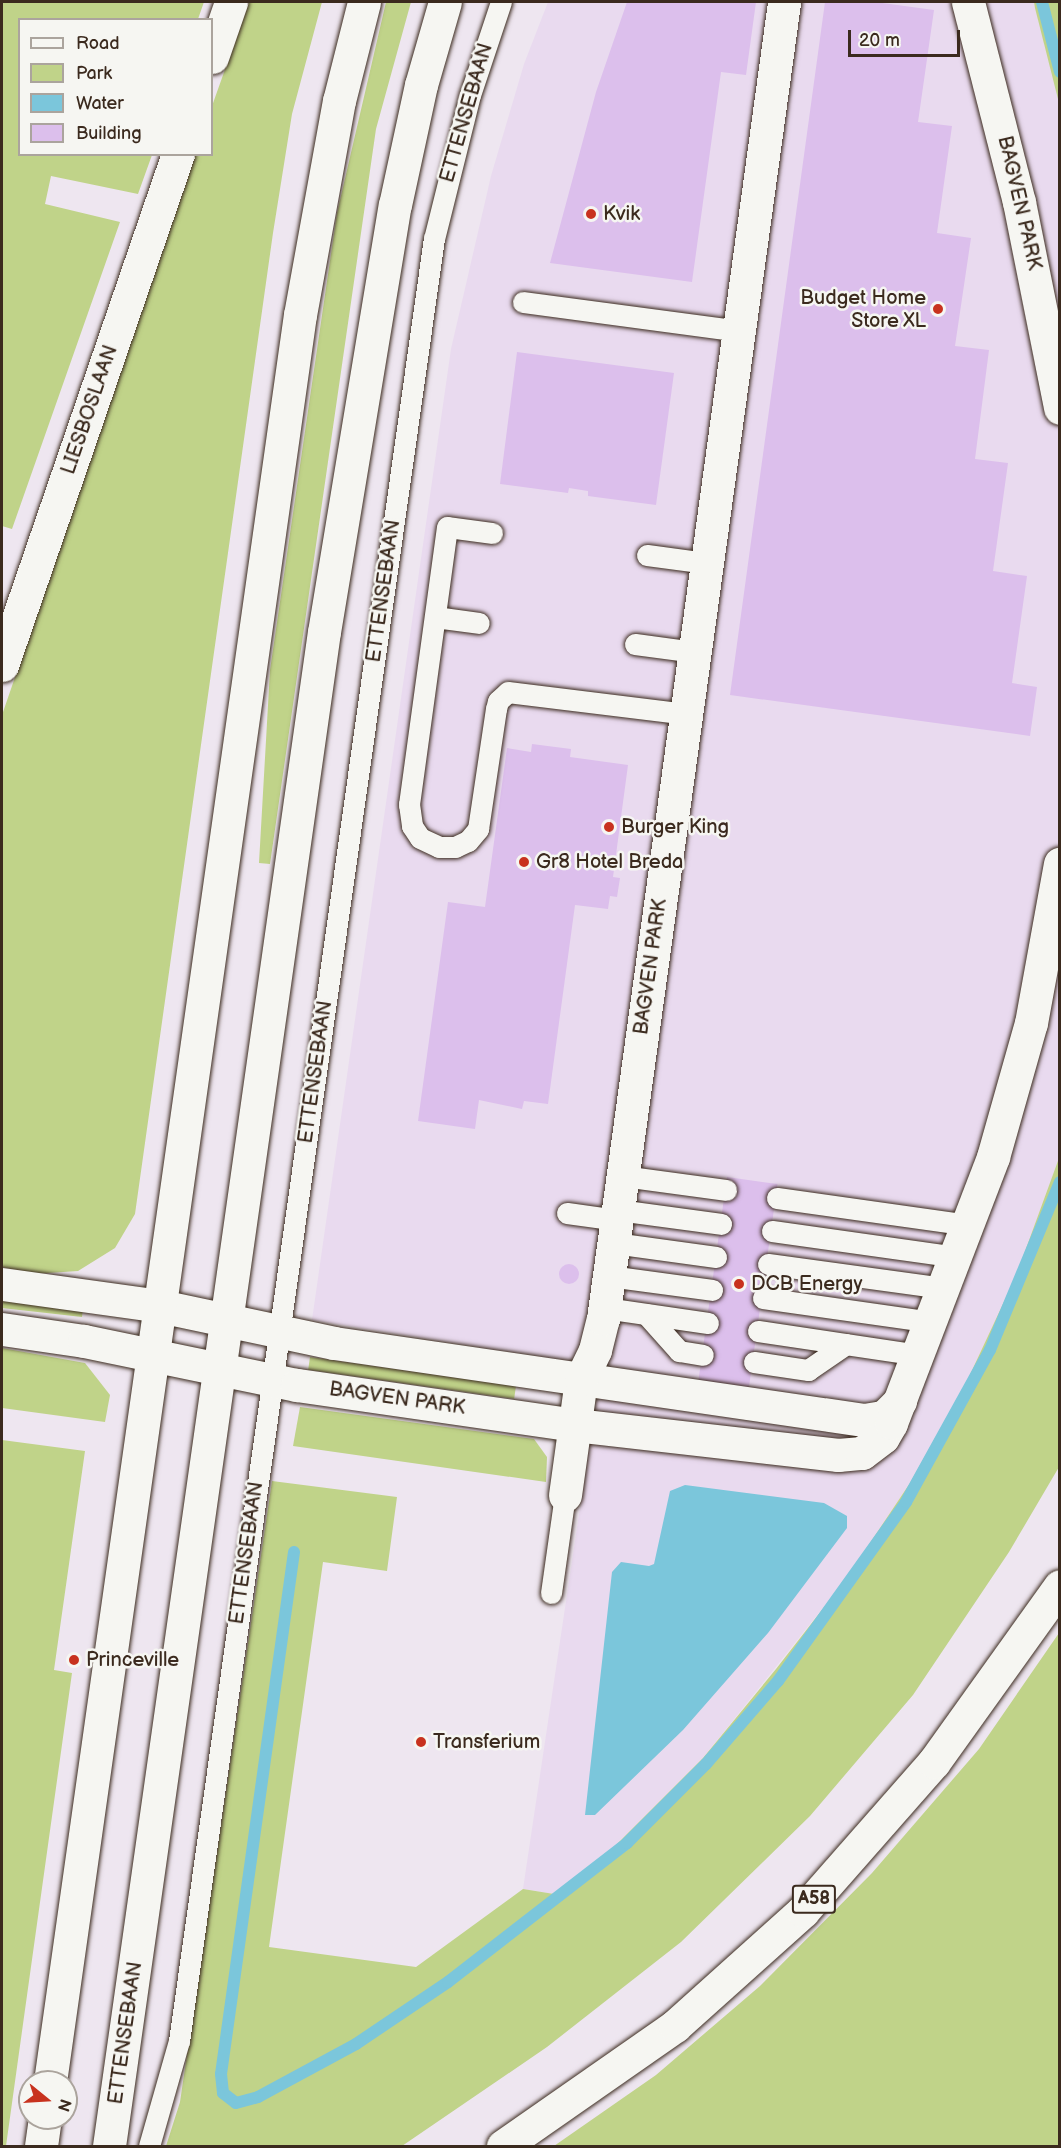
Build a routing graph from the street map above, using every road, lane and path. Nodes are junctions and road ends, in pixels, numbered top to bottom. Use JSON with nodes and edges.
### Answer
{"nodes":[{"id":1,"x":231,"y":2,"type":"edge"},
{"id":2,"x":364,"y":2,"type":"edge"},
{"id":3,"x":445,"y":2,"type":"edge"},
{"id":4,"x":501,"y":2,"type":"edge"},
{"id":5,"x":784,"y":2,"type":"edge"},
{"id":6,"x":968,"y":2,"type":"edge"},
{"id":7,"x":213,"y":54,"type":"edge"},
{"id":8,"x":177,"y":156,"type":"edge"},
{"id":9,"x":523,"y":302,"type":"dead end"},
{"id":10,"x":739,"y":331,"type":"junction"},
{"id":11,"x":1059,"y":408,"type":"edge"},
{"id":12,"x":492,"y":533,"type":"dead end"},
{"id":13,"x":647,"y":555,"type":"dead end"},
{"id":14,"x":707,"y":563,"type":"junction"},
{"id":15,"x":479,"y":623,"type":"dead end"},
{"id":16,"x":433,"y":626,"type":"junction"},
{"id":17,"x":635,"y":644,"type":"dead end"},
{"id":18,"x":694,"y":652,"type":"junction"},
{"id":19,"x":2,"y":665,"type":"edge"},
{"id":20,"x":686,"y":714,"type":"junction"},
{"id":21,"x":1059,"y":864,"type":"edge"},
{"id":22,"x":623,"y":1176,"type":"junction"},
{"id":23,"x":726,"y":1190,"type":"dead end"},
{"id":24,"x":777,"y":1198,"type":"dead end"},
{"id":25,"x":567,"y":1213,"type":"dead end"},
{"id":26,"x":616,"y":1224,"type":"junction"},
{"id":27,"x":721,"y":1224,"type":"dead end"},
{"id":28,"x":968,"y":1225,"type":"junction"},
{"id":29,"x":772,"y":1231,"type":"dead end"},
{"id":30,"x":717,"y":1257,"type":"dead end"},
{"id":31,"x":956,"y":1257,"type":"junction"},
{"id":32,"x":768,"y":1264,"type":"dead end"},
{"id":33,"x":609,"y":1276,"type":"junction"},
{"id":34,"x":2,"y":1284,"type":"edge"},
{"id":35,"x":944,"y":1288,"type":"junction"},
{"id":36,"x":712,"y":1290,"type":"dead end"},
{"id":37,"x":763,"y":1298,"type":"dead end"},
{"id":38,"x":160,"y":1306,"type":"junction"},
{"id":39,"x":605,"y":1308,"type":"junction"},
{"id":40,"x":646,"y":1314,"type":"junction"},
{"id":41,"x":227,"y":1321,"type":"junction"},
{"id":42,"x":931,"y":1322,"type":"junction"},
{"id":43,"x":708,"y":1323,"type":"dead end"},
{"id":44,"x":2,"y":1329,"type":"edge"},
{"id":45,"x":278,"y":1331,"type":"junction"},
{"id":46,"x":758,"y":1331,"type":"dead end"},
{"id":47,"x":846,"y":1344,"type":"junction"},
{"id":48,"x":153,"y":1355,"type":"junction"},
{"id":49,"x":703,"y":1355,"type":"dead end"},
{"id":50,"x":918,"y":1355,"type":"junction"},
{"id":51,"x":754,"y":1362,"type":"dead end"},
{"id":52,"x":221,"y":1369,"type":"junction"},
{"id":53,"x":581,"y":1378,"type":"junction"},
{"id":54,"x":272,"y":1379,"type":"junction"},
{"id":55,"x":900,"y":1401,"type":"junction"},
{"id":56,"x":575,"y":1425,"type":"junction"},
{"id":57,"x":565,"y":1496,"type":"joint"},
{"id":58,"x":1059,"y":1586,"type":"edge"},
{"id":59,"x":551,"y":1593,"type":"dead end"},
{"id":60,"x":53,"y":2070,"type":"edge"},
{"id":61,"x":43,"y":2130,"type":"edge"},
{"id":62,"x":41,"y":2146,"type":"edge"},
{"id":63,"x":109,"y":2146,"type":"edge"},
{"id":64,"x":149,"y":2146,"type":"edge"},
{"id":65,"x":503,"y":2146,"type":"edge"}],
"edges":[{"from":1,"to":7,"type":"main road"},
{"from":2,"to":38,"type":"main road"},
{"from":3,"to":41,"type":"main road","name":"ETTENSEBAAN"},
{"from":4,"to":45,"type":"lane","name":"ETTENSEBAAN"},
{"from":5,"to":10,"type":"main road","name":"BAGVEN PARK"},
{"from":6,"to":11,"type":"main road","name":"BAGVEN PARK"},
{"from":8,"to":19,"type":"main road","name":"LIESBOSLAAN"},
{"from":9,"to":10,"type":"lane"},
{"from":10,"to":14,"type":"main road","name":"BAGVEN PARK"},
{"from":12,"to":16,"type":"lane"},
{"from":13,"to":14,"type":"lane"},
{"from":14,"to":18,"type":"main road","name":"BAGVEN PARK"},
{"from":15,"to":16,"type":"lane"},
{"from":16,"to":20,"type":"lane"},
{"from":17,"to":18,"type":"lane"},
{"from":18,"to":20,"type":"main road","name":"BAGVEN PARK"},
{"from":20,"to":22,"type":"main road","name":"BAGVEN PARK"},
{"from":21,"to":28,"type":"main road","name":"BAGVEN PARK"},
{"from":22,"to":23,"type":"lane"},
{"from":22,"to":26,"type":"main road","name":"BAGVEN PARK"},
{"from":24,"to":28,"type":"lane"},
{"from":25,"to":26,"type":"lane"},
{"from":26,"to":27,"type":"lane"},
{"from":26,"to":30,"type":"lane"},
{"from":26,"to":33,"type":"main road","name":"BAGVEN PARK"},
{"from":28,"to":31,"type":"main road","name":"BAGVEN PARK"},
{"from":29,"to":31,"type":"lane"},
{"from":31,"to":35,"type":"main road","name":"BAGVEN PARK"},
{"from":32,"to":35,"type":"lane"},
{"from":33,"to":36,"type":"lane"},
{"from":33,"to":39,"type":"main road","name":"BAGVEN PARK"},
{"from":34,"to":38,"type":"main road"},
{"from":35,"to":42,"type":"main road","name":"BAGVEN PARK"},
{"from":37,"to":42,"type":"lane"},
{"from":38,"to":41,"type":"main road"},
{"from":38,"to":48,"type":"main road"},
{"from":39,"to":40,"type":"lane"},
{"from":39,"to":53,"type":"main road","name":"BAGVEN PARK"},
{"from":40,"to":43,"type":"lane"},
{"from":40,"to":49,"type":"lane"},
{"from":41,"to":45,"type":"main road"},
{"from":41,"to":52,"type":"main road","name":"ETTENSEBAAN"},
{"from":42,"to":50,"type":"main road","name":"BAGVEN PARK"},
{"from":44,"to":48,"type":"main road","name":"BAGVEN PARK"},
{"from":45,"to":53,"type":"main road"},
{"from":45,"to":54,"type":"lane","name":"ETTENSEBAAN"},
{"from":46,"to":47,"type":"lane"},
{"from":47,"to":50,"type":"lane"},
{"from":47,"to":51,"type":"lane"},
{"from":48,"to":52,"type":"main road","name":"BAGVEN PARK"},
{"from":48,"to":60,"type":"main road"},
{"from":50,"to":55,"type":"main road","name":"BAGVEN PARK"},
{"from":52,"to":54,"type":"main road","name":"BAGVEN PARK"},
{"from":52,"to":63,"type":"main road","name":"ETTENSEBAAN"},
{"from":53,"to":55,"type":"main road"},
{"from":53,"to":56,"type":"main road","name":"BAGVEN PARK"},
{"from":54,"to":56,"type":"main road","name":"BAGVEN PARK"},
{"from":54,"to":64,"type":"lane","name":"ETTENSEBAAN"},
{"from":55,"to":56,"type":"main road","name":"BAGVEN PARK"},
{"from":56,"to":57,"type":"main road","name":"BAGVEN PARK"},
{"from":57,"to":59,"type":"lane","name":"BAGVEN PARK"},
{"from":58,"to":65,"type":"main road","number":"A58"},
{"from":61,"to":62,"type":"main road"}]}
